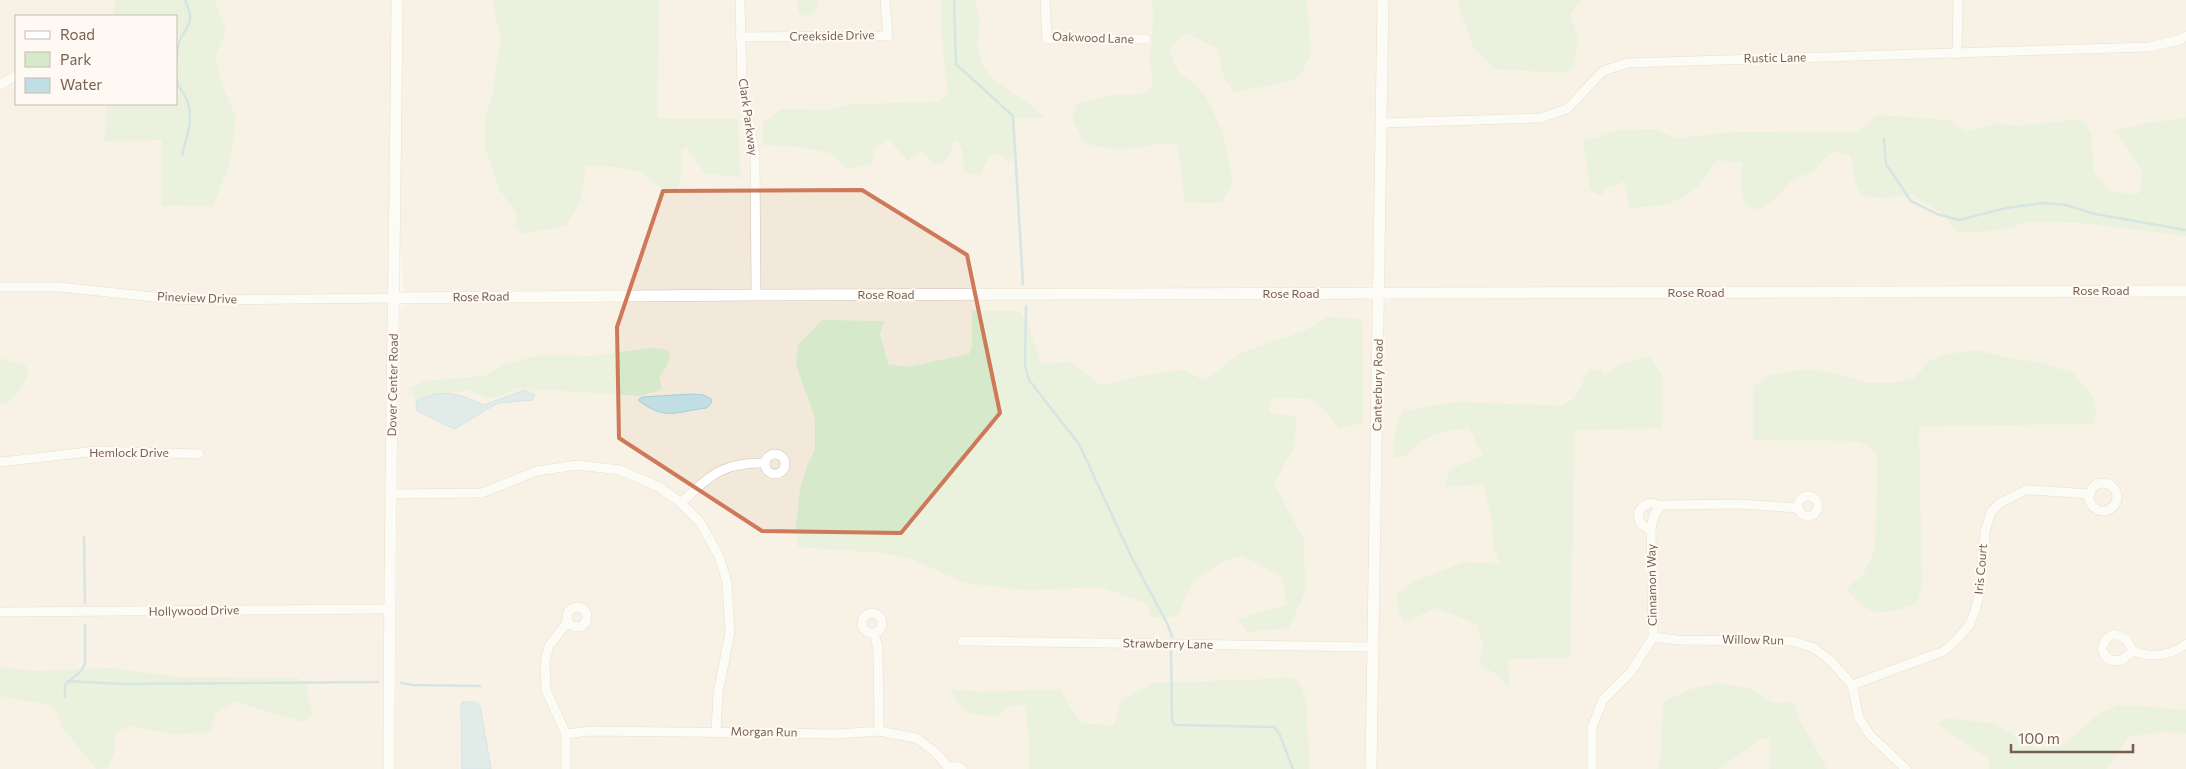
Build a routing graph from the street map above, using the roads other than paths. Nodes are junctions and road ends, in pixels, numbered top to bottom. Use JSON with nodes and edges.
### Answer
{"nodes":[{"id":1,"x":397,"y":0,"type":"edge"},
{"id":2,"x":740,"y":0,"type":"edge"},
{"id":3,"x":885,"y":0,"type":"edge"},
{"id":4,"x":1046,"y":0,"type":"edge"},
{"id":5,"x":1383,"y":0,"type":"edge"},
{"id":6,"x":1958,"y":0,"type":"edge"},
{"id":7,"x":2186,"y":36,"type":"edge"},
{"id":8,"x":740,"y":37,"type":"junction"},
{"id":9,"x":1146,"y":39,"type":"dead end"},
{"id":10,"x":1957,"y":54,"type":"junction"},
{"id":11,"x":15,"y":77,"type":"edge"},
{"id":12,"x":0,"y":85,"type":"edge"},
{"id":13,"x":1381,"y":124,"type":"junction"},
{"id":14,"x":0,"y":287,"type":"edge"},
{"id":15,"x":2186,"y":291,"type":"edge"},
{"id":16,"x":756,"y":294,"type":"junction"},
{"id":17,"x":1379,"y":294,"type":"junction"},
{"id":18,"x":395,"y":298,"type":"junction"},
{"id":19,"x":199,"y":454,"type":"dead end"},
{"id":20,"x":0,"y":462,"type":"edge"},
{"id":21,"x":765,"y":463,"type":"dead end"},
{"id":22,"x":392,"y":494,"type":"junction"},
{"id":23,"x":2089,"y":494,"type":"dead end"},
{"id":24,"x":681,"y":503,"type":"junction"},
{"id":25,"x":1661,"y":507,"type":"junction"},
{"id":26,"x":1798,"y":508,"type":"dead end"},
{"id":27,"x":1652,"y":531,"type":"junction"},
{"id":28,"x":389,"y":609,"type":"junction"},
{"id":29,"x":0,"y":612,"type":"edge"},
{"id":30,"x":568,"y":621,"type":"dead end"},
{"id":31,"x":874,"y":633,"type":"dead end"},
{"id":32,"x":1653,"y":637,"type":"junction"},
{"id":33,"x":962,"y":641,"type":"dead end"},
{"id":34,"x":2186,"y":644,"type":"edge"},
{"id":35,"x":1373,"y":647,"type":"junction"},
{"id":36,"x":2133,"y":651,"type":"dead end"},
{"id":37,"x":1852,"y":686,"type":"junction"},
{"id":38,"x":716,"y":731,"type":"junction"},
{"id":39,"x":879,"y":731,"type":"junction"},
{"id":40,"x":566,"y":734,"type":"junction"},
{"id":41,"x":390,"y":769,"type":"edge"},
{"id":42,"x":566,"y":769,"type":"edge"},
{"id":43,"x":948,"y":769,"type":"edge"},
{"id":44,"x":962,"y":769,"type":"edge"},
{"id":45,"x":1371,"y":769,"type":"edge"},
{"id":46,"x":1592,"y":769,"type":"edge"},
{"id":47,"x":1906,"y":769,"type":"edge"}],
"edges":[{"from":1,"to":18,"type":"street","name":"Dover Center Road"},
{"from":2,"to":8,"type":"street","name":"Clark Parkway"},
{"from":3,"to":8,"type":"street","name":"Creekside Drive"},
{"from":4,"to":9,"type":"street","name":"Oakwood Lane"},
{"from":5,"to":13,"type":"street","name":"Canterbury Road"},
{"from":6,"to":10,"type":"street"},
{"from":7,"to":10,"type":"street","name":"Rustic Lane"},
{"from":8,"to":16,"type":"street","name":"Clark Parkway"},
{"from":10,"to":13,"type":"street","name":"Rustic Lane"},
{"from":11,"to":12,"type":"street"},
{"from":13,"to":17,"type":"street","name":"Canterbury Road"},
{"from":14,"to":18,"type":"street","name":"Pineview Drive"},
{"from":15,"to":17,"type":"street","name":"Rose Road"},
{"from":16,"to":17,"type":"street","name":"Rose Road"},
{"from":16,"to":18,"type":"street","name":"Rose Road"},
{"from":17,"to":35,"type":"street","name":"Canterbury Road"},
{"from":18,"to":22,"type":"street","name":"Dover Center Road"},
{"from":19,"to":20,"type":"street","name":"Hemlock Drive"},
{"from":21,"to":24,"type":"street"},
{"from":22,"to":24,"type":"street"},
{"from":22,"to":28,"type":"street","name":"Dover Center Road"},
{"from":23,"to":37,"type":"street","name":"Iris Court"},
{"from":24,"to":38,"type":"street"},
{"from":25,"to":26,"type":"street","name":"Cinnamon Way"},
{"from":25,"to":27,"type":"street","name":"Cinnamon Way"},
{"from":25,"to":27,"type":"street","name":"Cinnamon Way"},
{"from":27,"to":32,"type":"street","name":"Cinnamon Way"},
{"from":28,"to":29,"type":"street","name":"Hollywood Drive"},
{"from":28,"to":41,"type":"street","name":"Dover Center Road"},
{"from":30,"to":40,"type":"street"},
{"from":31,"to":39,"type":"street"},
{"from":32,"to":37,"type":"street","name":"Willow Run"},
{"from":32,"to":46,"type":"street","name":"Cinnamon Way"},
{"from":33,"to":35,"type":"street","name":"Strawberry Lane"},
{"from":34,"to":36,"type":"street"},
{"from":35,"to":45,"type":"street","name":"Canterbury Road"},
{"from":37,"to":47,"type":"street","name":"Willow Run"},
{"from":38,"to":39,"type":"street","name":"Morgan Run"},
{"from":38,"to":40,"type":"street","name":"Morgan Run"},
{"from":39,"to":43,"type":"street","name":"Morgan Run"},
{"from":40,"to":42,"type":"street"},
{"from":43,"to":44,"type":"street","name":"Morgan Run"}]}
